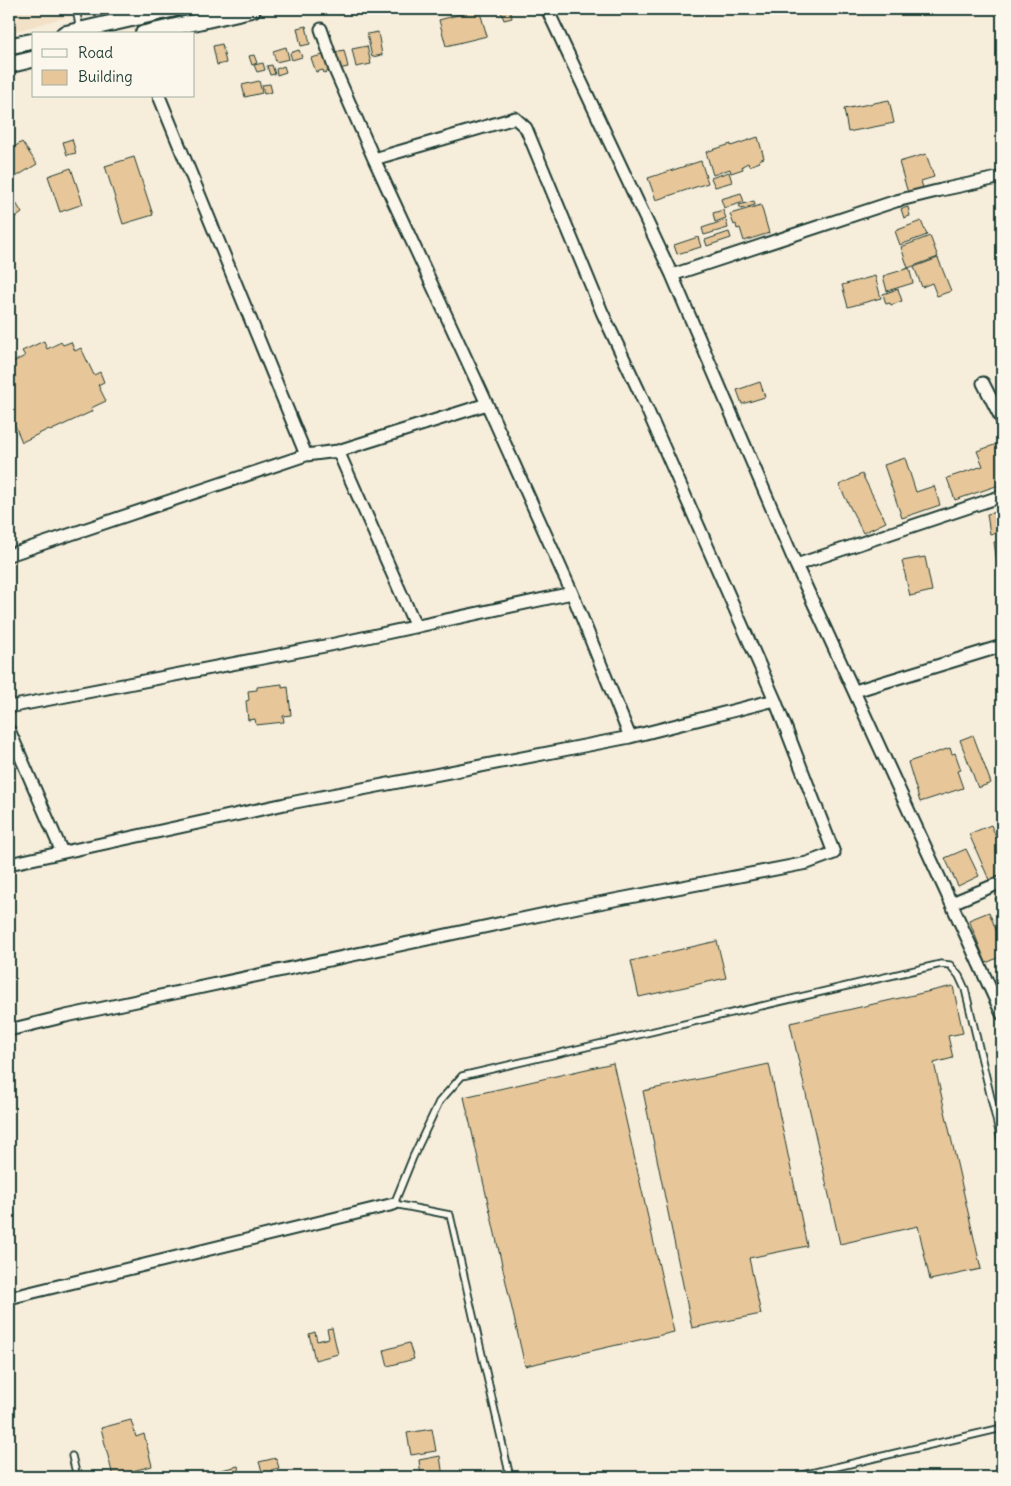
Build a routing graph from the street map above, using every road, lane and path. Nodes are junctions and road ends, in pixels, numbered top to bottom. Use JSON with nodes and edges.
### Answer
{"nodes":[{"id":1,"x":76,"y":9,"type":"edge"},
{"id":2,"x":173,"y":9,"type":"edge"},
{"id":3,"x":253,"y":9,"type":"edge"},
{"id":4,"x":547,"y":9,"type":"edge"},
{"id":5,"x":321,"y":29,"type":"dead end"},
{"id":6,"x":80,"y":30,"type":"junction"},
{"id":7,"x":72,"y":32,"type":"edge"},
{"id":8,"x":152,"y":32,"type":"edge"},
{"id":9,"x":32,"y":41,"type":"edge"},
{"id":10,"x":9,"y":46,"type":"edge"},
{"id":11,"x":32,"y":59,"type":"edge"},
{"id":12,"x":9,"y":64,"type":"edge"},
{"id":13,"x":160,"y":98,"type":"edge"},
{"id":14,"x":374,"y":159,"type":"junction"},
{"id":15,"x":1002,"y":177,"type":"edge"},
{"id":16,"x":672,"y":275,"type":"junction"},
{"id":17,"x":983,"y":383,"type":"dead end"},
{"id":18,"x":487,"y":404,"type":"junction"},
{"id":19,"x":1002,"y":420,"type":"edge"},
{"id":20,"x":338,"y":451,"type":"junction"},
{"id":21,"x":306,"y":455,"type":"junction"},
{"id":22,"x":1002,"y":496,"type":"edge"},
{"id":23,"x":9,"y":556,"type":"edge"},
{"id":24,"x":796,"y":565,"type":"junction"},
{"id":25,"x":572,"y":593,"type":"junction"},
{"id":26,"x":416,"y":627,"type":"junction"},
{"id":27,"x":1002,"y":646,"type":"edge"},
{"id":28,"x":855,"y":691,"type":"junction"},
{"id":29,"x":775,"y":700,"type":"junction"},
{"id":30,"x":9,"y":707,"type":"edge"},
{"id":31,"x":9,"y":730,"type":"edge"},
{"id":32,"x":630,"y":737,"type":"junction"},
{"id":33,"x":62,"y":852,"type":"junction"},
{"id":34,"x":9,"y":864,"type":"edge"},
{"id":35,"x":1002,"y":882,"type":"edge"},
{"id":36,"x":952,"y":903,"type":"junction"},
{"id":37,"x":1002,"y":1014,"type":"edge"},
{"id":38,"x":9,"y":1030,"type":"edge"},
{"id":39,"x":1002,"y":1144,"type":"edge"},
{"id":40,"x":394,"y":1204,"type":"junction"},
{"id":41,"x":9,"y":1298,"type":"edge"},
{"id":42,"x":1002,"y":1428,"type":"edge"},
{"id":43,"x":72,"y":1456,"type":"dead end"},
{"id":44,"x":77,"y":1477,"type":"edge"},
{"id":45,"x":510,"y":1477,"type":"edge"},
{"id":46,"x":794,"y":1477,"type":"edge"}],
"edges":[{"from":1,"to":6,"type":"lane"},
{"from":2,"to":6,"type":"main road"},
{"from":3,"to":8,"type":"main road"},
{"from":4,"to":16,"type":"street"},
{"from":5,"to":14,"type":"street"},
{"from":6,"to":7,"type":"main road"},
{"from":9,"to":10,"type":"main road"},
{"from":11,"to":12,"type":"main road"},
{"from":13,"to":21,"type":"street"},
{"from":14,"to":18,"type":"street"},
{"from":14,"to":29,"type":"street"},
{"from":15,"to":16,"type":"street"},
{"from":16,"to":24,"type":"street"},
{"from":17,"to":19,"type":"street"},
{"from":18,"to":20,"type":"street"},
{"from":18,"to":25,"type":"street"},
{"from":20,"to":21,"type":"street"},
{"from":20,"to":26,"type":"street"},
{"from":21,"to":23,"type":"street"},
{"from":22,"to":24,"type":"street"},
{"from":24,"to":28,"type":"street"},
{"from":25,"to":26,"type":"street"},
{"from":25,"to":32,"type":"street"},
{"from":26,"to":30,"type":"street"},
{"from":27,"to":28,"type":"street"},
{"from":28,"to":36,"type":"street"},
{"from":29,"to":32,"type":"street"},
{"from":29,"to":38,"type":"street"},
{"from":31,"to":33,"type":"street"},
{"from":32,"to":33,"type":"street"},
{"from":33,"to":34,"type":"street"},
{"from":35,"to":36,"type":"street"},
{"from":36,"to":37,"type":"street"},
{"from":39,"to":40,"type":"lane"},
{"from":40,"to":41,"type":"street"},
{"from":40,"to":45,"type":"lane"},
{"from":42,"to":46,"type":"lane"},
{"from":43,"to":44,"type":"lane"}]}
